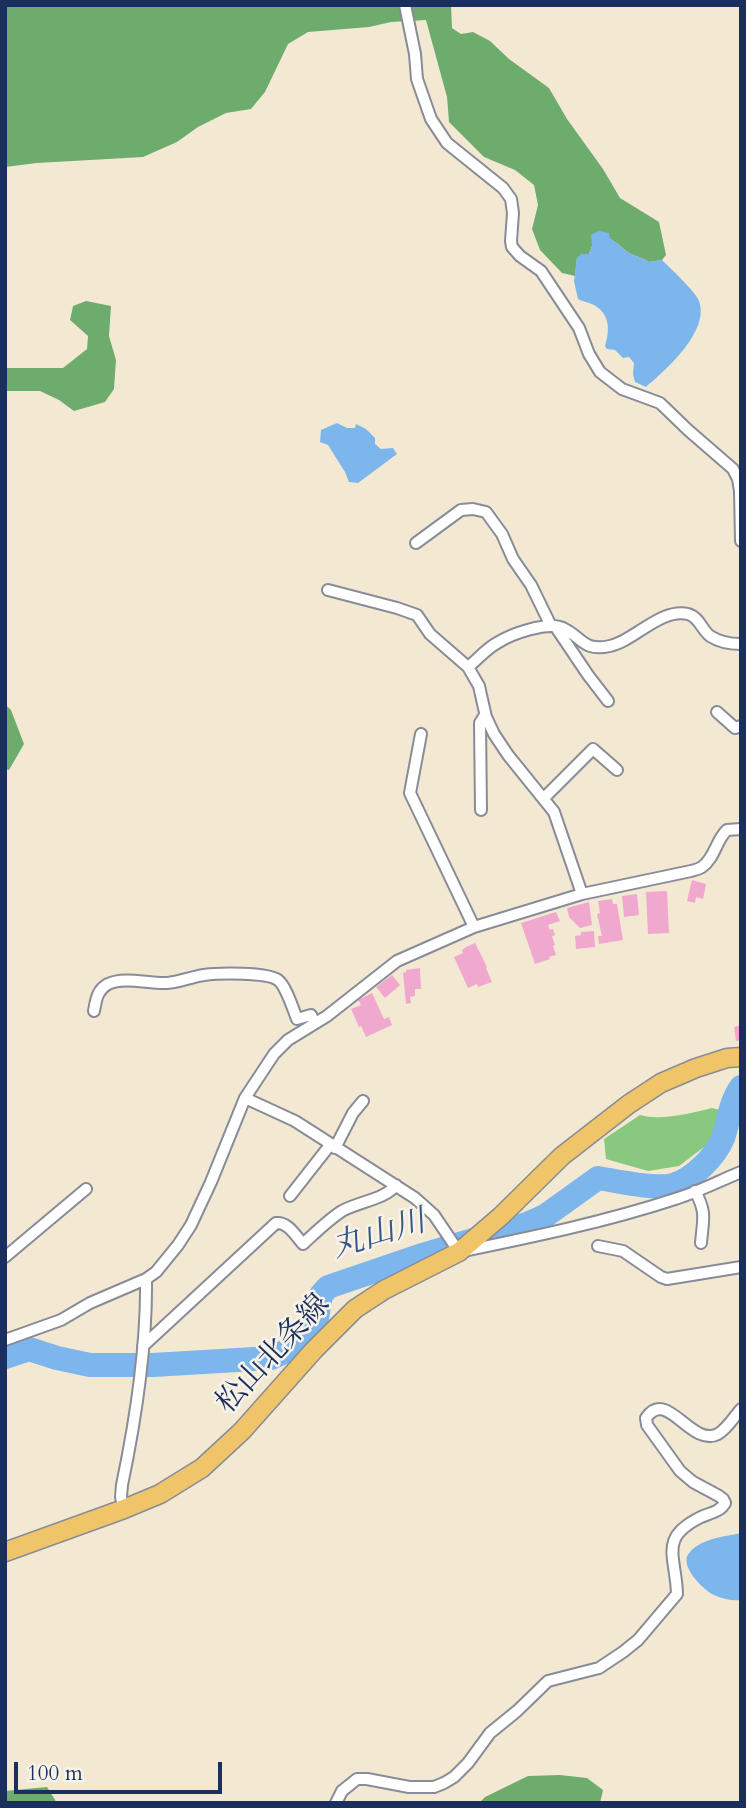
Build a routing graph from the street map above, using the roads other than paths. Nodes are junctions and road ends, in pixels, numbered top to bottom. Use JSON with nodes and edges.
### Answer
{"nodes":[{"id":1,"x":405,"y":5,"type":"edge"},
{"id":2,"x":741,"y":541,"type":"edge"},
{"id":3,"x":416,"y":543,"type":"dead end"},
{"id":4,"x":328,"y":590,"type":"dead end"},
{"id":5,"x":553,"y":626,"type":"junction"},
{"id":6,"x":741,"y":644,"type":"edge"},
{"id":7,"x":468,"y":667,"type":"junction"},
{"id":8,"x":608,"y":701,"type":"dead end"},
{"id":9,"x":717,"y":712,"type":"dead end"},
{"id":10,"x":485,"y":715,"type":"junction"},
{"id":11,"x":741,"y":726,"type":"edge"},
{"id":12,"x":421,"y":734,"type":"dead end"},
{"id":13,"x":617,"y":770,"type":"dead end"},
{"id":14,"x":544,"y":798,"type":"junction"},
{"id":15,"x":481,"y":810,"type":"dead end"},
{"id":16,"x":741,"y":829,"type":"edge"},
{"id":17,"x":582,"y":894,"type":"junction"},
{"id":18,"x":474,"y":927,"type":"junction"},
{"id":19,"x":94,"y":1011,"type":"dead end"},
{"id":20,"x":315,"y":1023,"type":"junction"},
{"id":21,"x":741,"y":1057,"type":"edge"},
{"id":22,"x":245,"y":1098,"type":"junction"},
{"id":23,"x":363,"y":1101,"type":"dead end"},
{"id":24,"x":333,"y":1146,"type":"junction"},
{"id":25,"x":741,"y":1172,"type":"edge"},
{"id":26,"x":397,"y":1185,"type":"junction"},
{"id":27,"x":86,"y":1189,"type":"dead end"},
{"id":28,"x":695,"y":1191,"type":"junction"},
{"id":29,"x":290,"y":1196,"type":"dead end"},
{"id":30,"x":701,"y":1243,"type":"dead end"},
{"id":31,"x":598,"y":1245,"type":"dead end"},
{"id":32,"x":460,"y":1252,"type":"junction"},
{"id":33,"x":5,"y":1257,"type":"edge"},
{"id":34,"x":741,"y":1267,"type":"edge"},
{"id":35,"x":146,"y":1279,"type":"junction"},
{"id":36,"x":5,"y":1340,"type":"edge"},
{"id":37,"x":144,"y":1346,"type":"junction"},
{"id":38,"x":741,"y":1409,"type":"edge"},
{"id":39,"x":124,"y":1509,"type":"junction"},
{"id":40,"x":5,"y":1552,"type":"edge"},
{"id":41,"x":336,"y":1803,"type":"edge"}],
"edges":[{"from":1,"to":2,"type":"street"},
{"from":3,"to":5,"type":"street"},
{"from":4,"to":7,"type":"street"},
{"from":5,"to":6,"type":"street"},
{"from":5,"to":7,"type":"street"},
{"from":5,"to":8,"type":"street"},
{"from":7,"to":10,"type":"street"},
{"from":9,"to":11,"type":"street"},
{"from":10,"to":14,"type":"street"},
{"from":10,"to":15,"type":"street"},
{"from":12,"to":18,"type":"street"},
{"from":13,"to":14,"type":"street"},
{"from":14,"to":17,"type":"street"},
{"from":16,"to":17,"type":"street"},
{"from":17,"to":18,"type":"street"},
{"from":18,"to":20,"type":"street"},
{"from":19,"to":20,"type":"street"},
{"from":20,"to":22,"type":"street"},
{"from":21,"to":32,"type":"main road","name":"松山北条線"},
{"from":22,"to":24,"type":"street"},
{"from":22,"to":35,"type":"street"},
{"from":23,"to":24,"type":"street"},
{"from":24,"to":26,"type":"street"},
{"from":24,"to":29,"type":"street"},
{"from":25,"to":28,"type":"street"},
{"from":26,"to":32,"type":"street"},
{"from":26,"to":37,"type":"street"},
{"from":27,"to":33,"type":"street"},
{"from":28,"to":30,"type":"street"},
{"from":28,"to":32,"type":"street"},
{"from":31,"to":34,"type":"street"},
{"from":32,"to":39,"type":"main road","name":"松山北条線"},
{"from":35,"to":36,"type":"street"},
{"from":35,"to":37,"type":"street"},
{"from":37,"to":39,"type":"street"},
{"from":38,"to":41,"type":"street"},
{"from":39,"to":40,"type":"main road","name":"松山北条線"}]}
